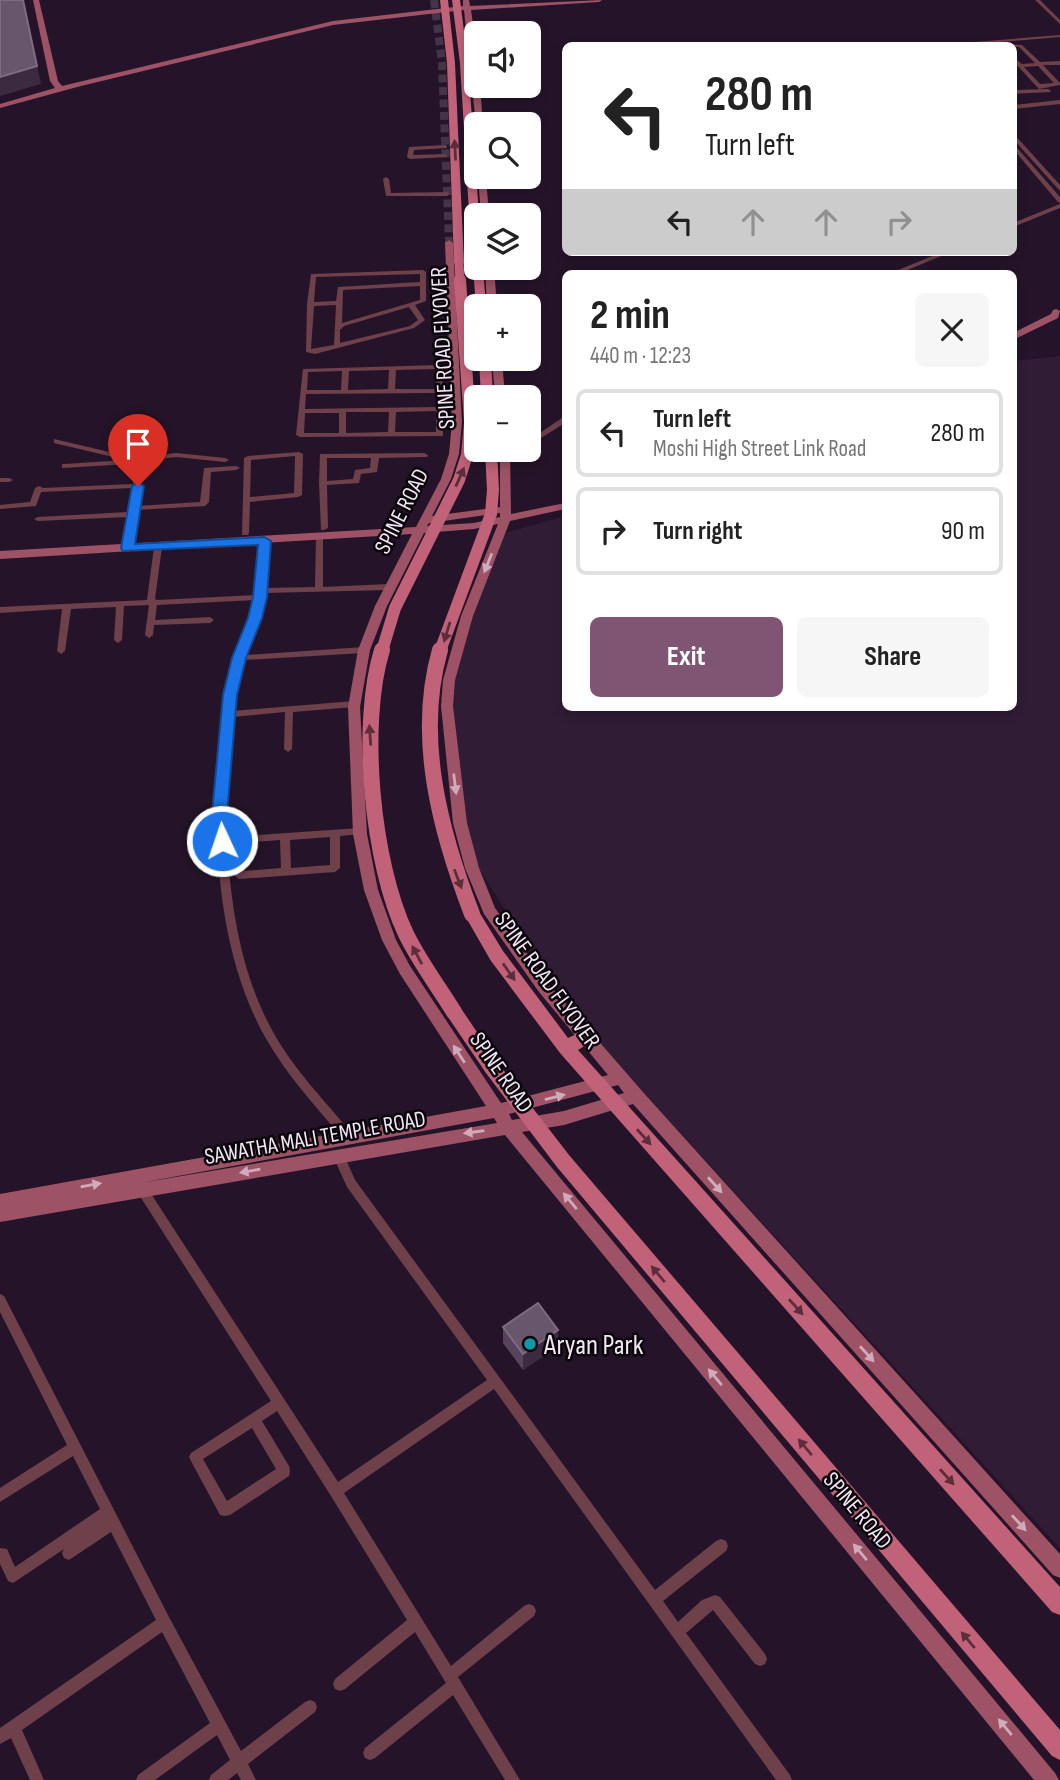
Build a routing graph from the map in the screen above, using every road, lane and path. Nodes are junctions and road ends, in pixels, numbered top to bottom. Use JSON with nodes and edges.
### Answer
{"nodes":[{"id":1,"x":37,"y":0,"type":"edge"},
{"id":2,"x":45,"y":0,"type":"edge"},
{"id":3,"x":552,"y":0,"type":"edge"},
{"id":4,"x":599,"y":0,"type":"edge"},
{"id":5,"x":1037,"y":0,"type":"edge"},
{"id":6,"x":462,"y":5,"type":"edge"},
{"id":7,"x":445,"y":6,"type":"edge"},
{"id":8,"x":1060,"y":23,"type":"edge"},
{"id":9,"x":1060,"y":36,"type":"edge"},
{"id":10,"x":1008,"y":42,"type":"edge"},
{"id":11,"x":1017,"y":46,"type":"edge"},
{"id":12,"x":1060,"y":63,"type":"edge"},
{"id":13,"x":1040,"y":64,"type":"junction"},
{"id":14,"x":1017,"y":67,"type":"edge"},
{"id":15,"x":1060,"y":72,"type":"edge"},
{"id":16,"x":1048,"y":73,"type":"junction"},
{"id":17,"x":63,"y":86,"type":"junction"},
{"id":18,"x":1039,"y":86,"type":"junction"},
{"id":19,"x":1060,"y":90,"type":"edge"},
{"id":20,"x":1044,"y":91,"type":"junction"},
{"id":21,"x":1017,"y":92,"type":"edge"},
{"id":22,"x":1060,"y":102,"type":"edge"},
{"id":23,"x":0,"y":104,"type":"edge"},
{"id":24,"x":1017,"y":107,"type":"edge"},
{"id":25,"x":476,"y":112,"type":"edge"},
{"id":26,"x":1017,"y":140,"type":"edge"},
{"id":27,"x":445,"y":148,"type":"dead end"},
{"id":28,"x":1017,"y":150,"type":"edge"},
{"id":29,"x":445,"y":156,"type":"dead end"},
{"id":30,"x":386,"y":179,"type":"dead end"},
{"id":31,"x":1060,"y":189,"type":"edge"},
{"id":32,"x":395,"y":193,"type":"dead end"},
{"id":33,"x":473,"y":203,"type":"edge"},
{"id":34,"x":1060,"y":204,"type":"edge"},
{"id":35,"x":1017,"y":223,"type":"edge"},
{"id":36,"x":454,"y":243,"type":"junction"},
{"id":37,"x":938,"y":256,"type":"edge"},
{"id":38,"x":902,"y":270,"type":"edge"},
{"id":39,"x":450,"y":280,"type":"junction"},
{"id":40,"x":423,"y":284,"type":"junction"},
{"id":41,"x":424,"y":294,"type":"junction"},
{"id":42,"x":436,"y":294,"type":"junction"},
{"id":43,"x":339,"y":303,"type":"junction"},
{"id":44,"x":310,"y":304,"type":"junction"},
{"id":45,"x":412,"y":306,"type":"junction"},
{"id":46,"x":451,"y":307,"type":"junction"},
{"id":47,"x":1058,"y":311,"type":"edge"},
{"id":48,"x":380,"y":315,"type":"junction"},
{"id":49,"x":350,"y":323,"type":"junction"},
{"id":50,"x":340,"y":327,"type":"junction"},
{"id":51,"x":1017,"y":327,"type":"edge"},
{"id":52,"x":394,"y":332,"type":"junction"},
{"id":53,"x":1017,"y":335,"type":"edge"},
{"id":54,"x":362,"y":340,"type":"junction"},
{"id":55,"x":337,"y":346,"type":"junction"},
{"id":56,"x":393,"y":368,"type":"junction"},
{"id":57,"x":346,"y":369,"type":"junction"},
{"id":58,"x":391,"y":391,"type":"junction"},
{"id":59,"x":303,"y":392,"type":"junction"},
{"id":60,"x":344,"y":392,"type":"junction"},
{"id":61,"x":439,"y":395,"type":"junction"},
{"id":62,"x":456,"y":399,"type":"junction"},
{"id":63,"x":393,"y":410,"type":"junction"},
{"id":64,"x":439,"y":410,"type":"junction"},
{"id":65,"x":302,"y":411,"type":"junction"},
{"id":66,"x":343,"y":411,"type":"junction"},
{"id":67,"x":562,"y":422,"type":"edge"},
{"id":68,"x":391,"y":434,"type":"junction"},
{"id":69,"x":342,"y":435,"type":"junction"},
{"id":70,"x":541,"y":436,"type":"edge"},
{"id":71,"x":57,"y":441,"type":"dead end"},
{"id":72,"x":375,"y":456,"type":"junction"},
{"id":73,"x":424,"y":456,"type":"dead end"},
{"id":74,"x":140,"y":460,"type":"junction"},
{"id":75,"x":225,"y":460,"type":"dead end"},
{"id":76,"x":492,"y":462,"type":"edge"},
{"id":77,"x":505,"y":462,"type":"edge"},
{"id":78,"x":65,"y":466,"type":"dead end"},
{"id":79,"x":236,"y":468,"type":"dead end"},
{"id":80,"x":323,"y":483,"type":"junction"},
{"id":81,"x":138,"y":486,"type":"junction"},
{"id":82,"x":562,"y":499,"type":"edge"},
{"id":83,"x":246,"y":500,"type":"junction"},
{"id":84,"x":562,"y":506,"type":"edge"},
{"id":85,"x":0,"y":508,"type":"edge"},
{"id":86,"x":134,"y":511,"type":"junction"},
{"id":87,"x":506,"y":514,"type":"junction"},
{"id":88,"x":38,"y":519,"type":"dead end"},
{"id":89,"x":421,"y":526,"type":"junction"},
{"id":90,"x":245,"y":533,"type":"junction"},
{"id":91,"x":321,"y":533,"type":"junction"},
{"id":92,"x":264,"y":541,"type":"junction"},
{"id":93,"x":128,"y":543,"type":"junction"},
{"id":94,"x":0,"y":545,"type":"edge"},
{"id":95,"x":158,"y":547,"type":"junction"},
{"id":96,"x":0,"y":555,"type":"edge"},
{"id":97,"x":390,"y":587,"type":"junction"},
{"id":98,"x":319,"y":589,"type":"junction"},
{"id":99,"x":260,"y":594,"type":"junction"},
{"id":100,"x":152,"y":601,"type":"junction"},
{"id":101,"x":120,"y":603,"type":"junction"},
{"id":102,"x":67,"y":606,"type":"junction"},
{"id":103,"x":0,"y":610,"type":"edge"},
{"id":104,"x":210,"y":620,"type":"dead end"},
{"id":105,"x":151,"y":623,"type":"junction"},
{"id":106,"x":149,"y":635,"type":"dead end"},
{"id":107,"x":118,"y":640,"type":"dead end"},
{"id":108,"x":364,"y":650,"type":"junction"},
{"id":109,"x":61,"y":651,"type":"dead end"},
{"id":110,"x":239,"y":658,"type":"junction"},
{"id":111,"x":354,"y":704,"type":"junction"},
{"id":112,"x":289,"y":709,"type":"junction"},
{"id":113,"x":228,"y":714,"type":"junction"},
{"id":114,"x":288,"y":749,"type":"dead end"},
{"id":115,"x":359,"y":831,"type":"junction"},
{"id":116,"x":335,"y":833,"type":"junction"},
{"id":117,"x":285,"y":836,"type":"junction"},
{"id":118,"x":238,"y":840,"type":"junction"},
{"id":119,"x":222,"y":841,"type":"junction"},
{"id":120,"x":286,"y":872,"type":"junction"},
{"id":121,"x":585,"y":1037,"type":"junction"},
{"id":122,"x":566,"y":1048,"type":"junction"},
{"id":123,"x":621,"y":1078,"type":"junction"},
{"id":124,"x":599,"y":1086,"type":"junction"},
{"id":125,"x":636,"y":1096,"type":"junction"},
{"id":126,"x":614,"y":1103,"type":"junction"},
{"id":127,"x":520,"y":1105,"type":"junction"},
{"id":128,"x":496,"y":1111,"type":"junction"},
{"id":129,"x":534,"y":1123,"type":"junction"},
{"id":130,"x":509,"y":1128,"type":"junction"},
{"id":131,"x":350,"y":1139,"type":"junction"},
{"id":132,"x":339,"y":1156,"type":"junction"},
{"id":133,"x":142,"y":1190,"type":"junction"},
{"id":134,"x":0,"y":1201,"type":"edge"},
{"id":135,"x":0,"y":1214,"type":"edge"},
{"id":136,"x":0,"y":1300,"type":"edge"},
{"id":137,"x":494,"y":1382,"type":"junction"},
{"id":138,"x":279,"y":1403,"type":"junction"},
{"id":139,"x":254,"y":1419,"type":"junction"},
{"id":140,"x":75,"y":1447,"type":"junction"},
{"id":141,"x":336,"y":1491,"type":"junction"},
{"id":142,"x":0,"y":1496,"type":"edge"},
{"id":143,"x":111,"y":1518,"type":"junction"},
{"id":144,"x":721,"y":1546,"type":"dead end"},
{"id":145,"x":69,"y":1553,"type":"dead end"},
{"id":146,"x":2,"y":1554,"type":"dead end"},
{"id":147,"x":1060,"y":1568,"type":"edge"},
{"id":148,"x":654,"y":1600,"type":"junction"},
{"id":149,"x":1060,"y":1604,"type":"edge"},
{"id":150,"x":529,"y":1611,"type":"dead end"},
{"id":151,"x":164,"y":1622,"type":"junction"},
{"id":152,"x":416,"y":1622,"type":"junction"},
{"id":153,"x":677,"y":1632,"type":"junction"},
{"id":154,"x":760,"y":1659,"type":"dead end"},
{"id":155,"x":452,"y":1681,"type":"junction"},
{"id":156,"x":340,"y":1684,"type":"dead end"},
{"id":157,"x":310,"y":1707,"type":"dead end"},
{"id":158,"x":219,"y":1725,"type":"junction"},
{"id":159,"x":14,"y":1727,"type":"junction"},
{"id":160,"x":0,"y":1737,"type":"edge"},
{"id":161,"x":1060,"y":1748,"type":"edge"},
{"id":162,"x":370,"y":1753,"type":"dead end"},
{"id":163,"x":240,"y":1763,"type":"junction"},
{"id":164,"x":37,"y":1780,"type":"edge"},
{"id":165,"x":144,"y":1780,"type":"edge"},
{"id":166,"x":216,"y":1780,"type":"edge"},
{"id":167,"x":249,"y":1780,"type":"edge"},
{"id":168,"x":513,"y":1780,"type":"edge"},
{"id":169,"x":785,"y":1780,"type":"edge"},
{"id":170,"x":1048,"y":1780,"type":"edge"}],
"edges":[{"from":1,"to":17,"type":"street"},
{"from":2,"to":17,"type":"street"},
{"from":3,"to":6,"type":"street"},
{"from":4,"to":6,"type":"street"},
{"from":5,"to":8,"type":"street"},
{"from":6,"to":7,"type":"street"},
{"from":6,"to":25,"type":"street"},
{"from":6,"to":33,"type":"main road"},
{"from":7,"to":17,"type":"street"},
{"from":36,"to":7,"type":"main road","name":"SPINE ROAD","one_way":true},
{"from":9,"to":10,"type":"street"},
{"from":11,"to":13,"type":"street"},
{"from":12,"to":13,"type":"street"},
{"from":13,"to":14,"type":"street"},
{"from":13,"to":16,"type":"street"},
{"from":14,"to":18,"type":"street"},
{"from":15,"to":16,"type":"street"},
{"from":16,"to":18,"type":"street"},
{"from":17,"to":23,"type":"street"},
{"from":18,"to":20,"type":"street"},
{"from":19,"to":20,"type":"street"},
{"from":20,"to":21,"type":"street"},
{"from":22,"to":24,"type":"street"},
{"from":26,"to":31,"type":"street"},
{"from":27,"to":29,"type":"street"},
{"from":28,"to":34,"type":"street"},
{"from":30,"to":32,"type":"street"},
{"from":34,"to":35,"type":"street"},
{"from":36,"to":39,"type":"street","name":"SPINE ROAD"},
{"from":127,"to":36,"type":"main road","name":"SPINE ROAD FLYOVER","one_way":true,"bridge":true},
{"from":37,"to":38,"type":"street"},
{"from":39,"to":42,"type":"street"},
{"from":39,"to":46,"type":"street","name":"SPINE ROAD"},
{"from":40,"to":41,"type":"street"},
{"from":40,"to":43,"type":"street"},
{"from":40,"to":44,"type":"street"},
{"from":41,"to":42,"type":"street"},
{"from":41,"to":45,"type":"street"},
{"from":42,"to":46,"type":"street"},
{"from":43,"to":44,"type":"street"},
{"from":43,"to":50,"type":"street"},
{"from":44,"to":55,"type":"street"},
{"from":45,"to":48,"type":"street"},
{"from":45,"to":52,"type":"street"},
{"from":46,"to":62,"type":"street","name":"SPINE ROAD"},
{"from":47,"to":51,"type":"street"},
{"from":47,"to":53,"type":"street"},
{"from":48,"to":49,"type":"street"},
{"from":48,"to":52,"type":"street"},
{"from":49,"to":50,"type":"street"},
{"from":49,"to":54,"type":"street"},
{"from":50,"to":55,"type":"street"},
{"from":52,"to":54,"type":"street"},
{"from":54,"to":55,"type":"street"},
{"from":56,"to":57,"type":"street"},
{"from":56,"to":58,"type":"street"},
{"from":56,"to":61,"type":"street"},
{"from":57,"to":59,"type":"street"},
{"from":57,"to":60,"type":"street"},
{"from":58,"to":60,"type":"street"},
{"from":58,"to":61,"type":"street"},
{"from":59,"to":60,"type":"street"},
{"from":59,"to":65,"type":"street"},
{"from":61,"to":62,"type":"street"},
{"from":61,"to":64,"type":"street"},
{"from":62,"to":89,"type":"street","name":"SPINE ROAD"},
{"from":63,"to":64,"type":"street"},
{"from":63,"to":66,"type":"street"},
{"from":63,"to":68,"type":"street"},
{"from":64,"to":68,"type":"street"},
{"from":65,"to":66,"type":"street"},
{"from":65,"to":69,"type":"street"},
{"from":66,"to":69,"type":"street"},
{"from":67,"to":70,"type":"street"},
{"from":68,"to":69,"type":"street"},
{"from":71,"to":74,"type":"street"},
{"from":72,"to":73,"type":"street"},
{"from":72,"to":80,"type":"street"},
{"from":72,"to":80,"type":"street"},
{"from":74,"to":75,"type":"street"},
{"from":74,"to":78,"type":"street"},
{"from":74,"to":81,"type":"street"},
{"from":76,"to":122,"type":"main road","name":"SPINE ROAD FLYOVER","one_way":true,"bridge":true},
{"from":77,"to":87,"type":"street"},
{"from":79,"to":86,"type":"street"},
{"from":80,"to":91,"type":"street"},
{"from":81,"to":85,"type":"street"},
{"from":81,"to":86,"type":"street"},
{"from":82,"to":87,"type":"street"},
{"from":83,"to":83,"type":"street"},
{"from":83,"to":90,"type":"street"},
{"from":84,"to":87,"type":"street"},
{"from":86,"to":88,"type":"street"},
{"from":86,"to":93,"type":"street"},
{"from":87,"to":89,"type":"street"},
{"from":87,"to":121,"type":"street","one_way":true},
{"from":89,"to":91,"type":"street"},
{"from":89,"to":97,"type":"street","name":"SPINE ROAD"},
{"from":90,"to":91,"type":"street"},
{"from":90,"to":93,"type":"street"},
{"from":91,"to":92,"type":"street"},
{"from":91,"to":98,"type":"street"},
{"from":92,"to":95,"type":"street"},
{"from":92,"to":99,"type":"street"},
{"from":93,"to":94,"type":"street"},
{"from":93,"to":95,"type":"street"},
{"from":93,"to":96,"type":"street"},
{"from":95,"to":100,"type":"street"},
{"from":97,"to":98,"type":"street"},
{"from":97,"to":108,"type":"street","name":"SPINE ROAD"},
{"from":98,"to":99,"type":"street"},
{"from":99,"to":100,"type":"street"},
{"from":99,"to":110,"type":"street"},
{"from":100,"to":101,"type":"street"},
{"from":100,"to":105,"type":"street"},
{"from":101,"to":102,"type":"street"},
{"from":101,"to":107,"type":"street"},
{"from":102,"to":103,"type":"street"},
{"from":102,"to":109,"type":"street"},
{"from":104,"to":105,"type":"street"},
{"from":105,"to":106,"type":"street"},
{"from":108,"to":110,"type":"street"},
{"from":108,"to":111,"type":"street","name":"SPINE ROAD"},
{"from":110,"to":113,"type":"street"},
{"from":111,"to":112,"type":"street"},
{"from":111,"to":115,"type":"street","name":"SPINE ROAD"},
{"from":112,"to":113,"type":"street"},
{"from":112,"to":114,"type":"street"},
{"from":113,"to":119,"type":"street"},
{"from":115,"to":116,"type":"street"},
{"from":128,"to":115,"type":"street","name":"SPINE ROAD","one_way":true},
{"from":116,"to":117,"type":"street"},
{"from":116,"to":120,"type":"street"},
{"from":117,"to":118,"type":"street"},
{"from":117,"to":120,"type":"street"},
{"from":118,"to":119,"type":"street"},
{"from":118,"to":120,"type":"street"},
{"from":119,"to":131,"type":"street"},
{"from":121,"to":122,"type":"main road"},
{"from":121,"to":123,"type":"street"},
{"from":122,"to":124,"type":"main road","name":"SPINE ROAD FLYOVER"},
{"from":123,"to":124,"type":"street","name":"SAWATHA MALI TEMPLE ROAD"},
{"from":123,"to":125,"type":"street"},
{"from":124,"to":126,"type":"main road"},
{"from":127,"to":124,"type":"street","name":"SAWATHA MALI TEMPLE ROAD","one_way":true},
{"from":125,"to":126,"type":"street","name":"SAWATHA MALI TEMPLE ROAD"},
{"from":125,"to":147,"type":"street","one_way":true},
{"from":126,"to":129,"type":"street","name":"SAWATHA MALI TEMPLE ROAD"},
{"from":126,"to":149,"type":"main road","one_way":true},
{"from":127,"to":128,"type":"street","name":"SAWATHA MALI TEMPLE ROAD"},
{"from":127,"to":129,"type":"main road","name":"SPINE ROAD"},
{"from":128,"to":130,"type":"street","name":"SPINE ROAD"},
{"from":128,"to":131,"type":"street","name":"SAWATHA MALI TEMPLE ROAD"},
{"from":129,"to":130,"type":"street","name":"SAWATHA MALI TEMPLE ROAD"},
{"from":161,"to":129,"type":"main road","name":"SPINE ROAD","one_way":true},
{"from":130,"to":132,"type":"street","name":"SAWATHA MALI TEMPLE ROAD","one_way":true},
{"from":170,"to":130,"type":"street","name":"SPINE ROAD","one_way":true},
{"from":134,"to":131,"type":"street","name":"SAWATHA MALI TEMPLE ROAD","one_way":true},
{"from":132,"to":133,"type":"street","name":"SAWATHA MALI TEMPLE ROAD","one_way":true},
{"from":132,"to":137,"type":"street"},
{"from":133,"to":135,"type":"street","name":"SAWATHA MALI TEMPLE ROAD"},
{"from":133,"to":138,"type":"street"},
{"from":136,"to":140,"type":"street"},
{"from":137,"to":141,"type":"street"},
{"from":137,"to":148,"type":"street"},
{"from":138,"to":139,"type":"street"},
{"from":138,"to":141,"type":"street"},
{"from":139,"to":139,"type":"street"},
{"from":140,"to":142,"type":"street"},
{"from":140,"to":143,"type":"street"},
{"from":141,"to":152,"type":"street"},
{"from":143,"to":145,"type":"street"},
{"from":143,"to":146,"type":"street"},
{"from":143,"to":151,"type":"street"},
{"from":144,"to":148,"type":"street"},
{"from":148,"to":153,"type":"street"},
{"from":150,"to":155,"type":"street"},
{"from":151,"to":158,"type":"street"},
{"from":151,"to":159,"type":"street"},
{"from":152,"to":155,"type":"street"},
{"from":152,"to":156,"type":"street"},
{"from":153,"to":154,"type":"street"},
{"from":153,"to":169,"type":"street"},
{"from":155,"to":162,"type":"street"},
{"from":155,"to":168,"type":"street"},
{"from":157,"to":163,"type":"street"},
{"from":158,"to":163,"type":"street"},
{"from":158,"to":165,"type":"street"},
{"from":159,"to":160,"type":"street"},
{"from":159,"to":164,"type":"street"},
{"from":163,"to":166,"type":"street"},
{"from":163,"to":167,"type":"street"}]}
